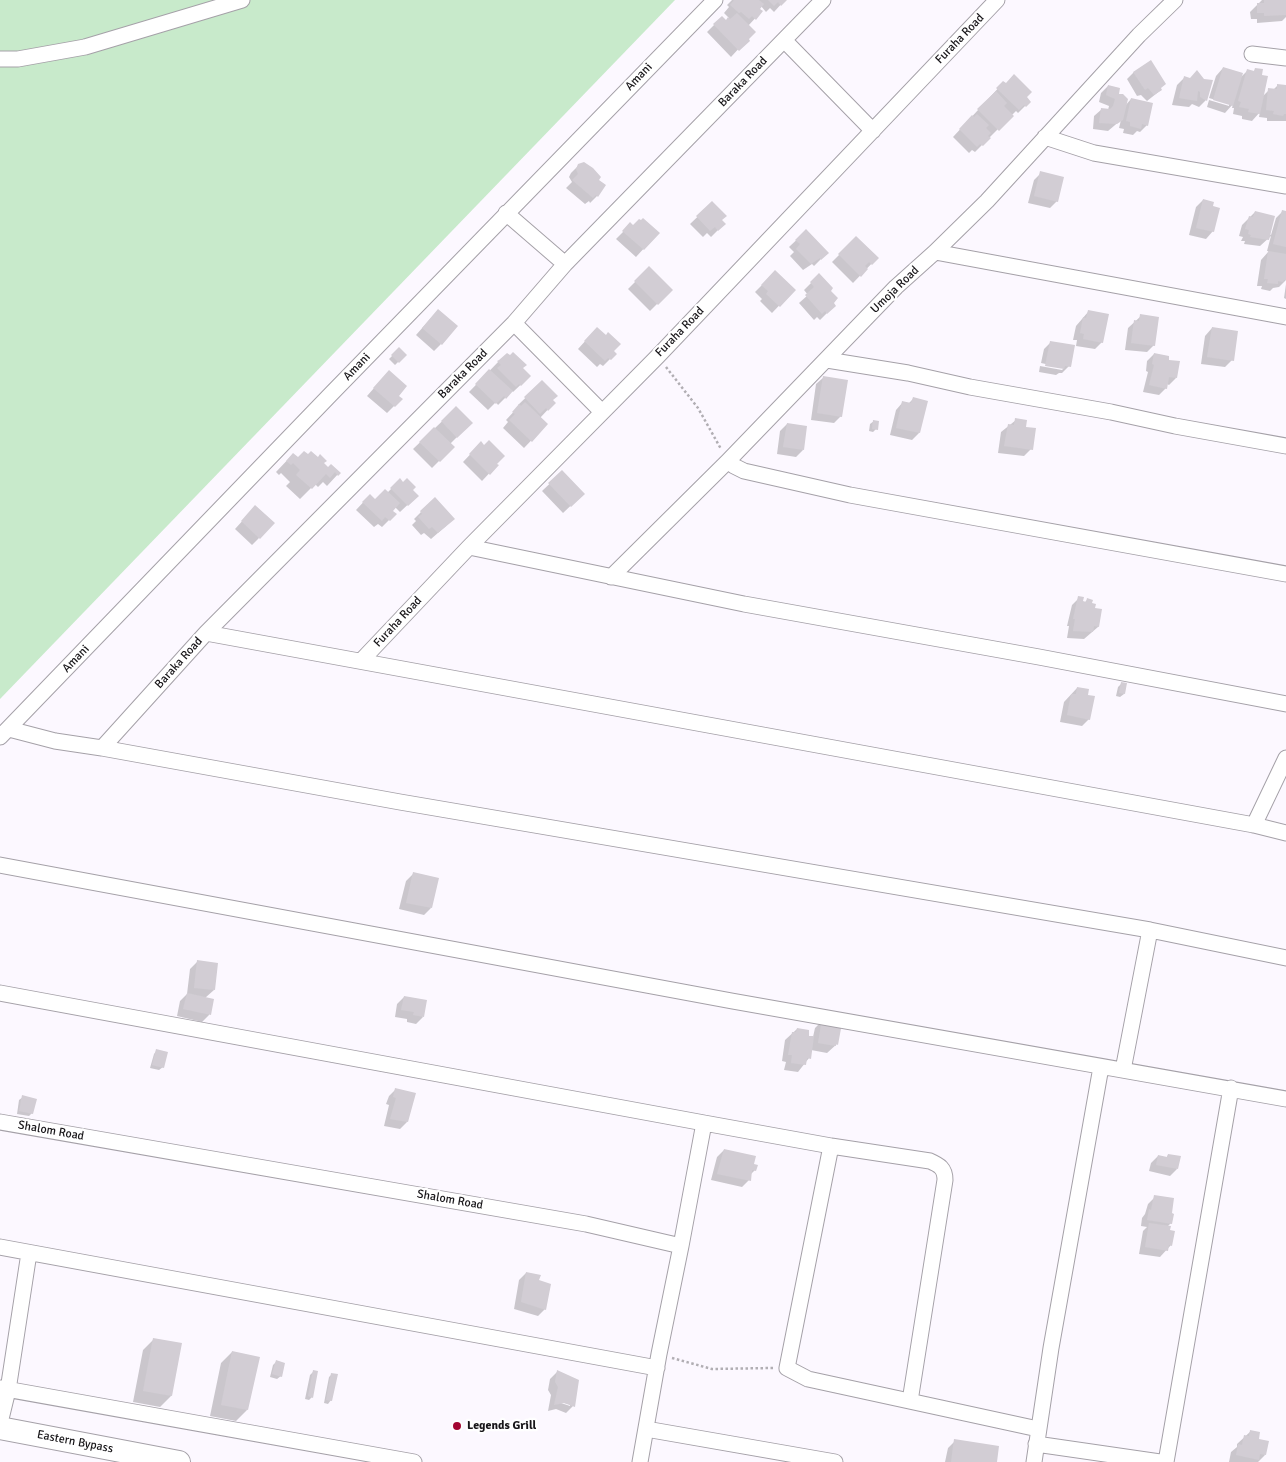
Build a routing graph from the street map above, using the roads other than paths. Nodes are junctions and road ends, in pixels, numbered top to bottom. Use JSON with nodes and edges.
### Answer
{"nodes":[{"id":1,"x":242,"y":0,"type":"edge"},
{"id":2,"x":715,"y":0,"type":"edge"},
{"id":3,"x":823,"y":0,"type":"edge"},
{"id":4,"x":997,"y":0,"type":"edge"},
{"id":5,"x":1175,"y":0,"type":"edge"},
{"id":6,"x":784,"y":40,"type":"junction"},
{"id":7,"x":1252,"y":54,"type":"dead end"},
{"id":8,"x":0,"y":58,"type":"edge"},
{"id":9,"x":1286,"y":58,"type":"edge"},
{"id":10,"x":873,"y":130,"type":"junction"},
{"id":11,"x":1045,"y":137,"type":"junction"},
{"id":12,"x":1286,"y":186,"type":"edge"},
{"id":13,"x":506,"y":214,"type":"junction"},
{"id":14,"x":935,"y":252,"type":"junction"},
{"id":15,"x":566,"y":264,"type":"junction"},
{"id":16,"x":1286,"y":317,"type":"edge"},
{"id":17,"x":514,"y":323,"type":"junction"},
{"id":18,"x":826,"y":360,"type":"junction"},
{"id":19,"x":602,"y":412,"type":"junction"},
{"id":20,"x":1286,"y":446,"type":"edge"},
{"id":21,"x":728,"y":461,"type":"junction"},
{"id":22,"x":469,"y":547,"type":"junction"},
{"id":23,"x":1286,"y":574,"type":"edge"},
{"id":24,"x":611,"y":577,"type":"junction"},
{"id":25,"x":206,"y":633,"type":"junction"},
{"id":26,"x":361,"y":661,"type":"junction"},
{"id":27,"x":1286,"y":704,"type":"edge"},
{"id":28,"x":4,"y":733,"type":"edge"},
{"id":29,"x":102,"y":748,"type":"junction"},
{"id":30,"x":1286,"y":758,"type":"edge"},
{"id":31,"x":1254,"y":825,"type":"junction"},
{"id":32,"x":1286,"y":833,"type":"edge"},
{"id":33,"x":0,"y":865,"type":"edge"},
{"id":34,"x":1150,"y":930,"type":"junction"},
{"id":35,"x":1286,"y":958,"type":"edge"},
{"id":36,"x":0,"y":993,"type":"edge"},
{"id":37,"x":1101,"y":1067,"type":"junction"},
{"id":38,"x":1123,"y":1070,"type":"junction"},
{"id":39,"x":1230,"y":1088,"type":"junction"},
{"id":40,"x":1286,"y":1099,"type":"edge"},
{"id":41,"x":0,"y":1122,"type":"edge"},
{"id":42,"x":704,"y":1123,"type":"junction"},
{"id":43,"x":831,"y":1146,"type":"junction"},
{"id":44,"x":681,"y":1246,"type":"junction"},
{"id":45,"x":0,"y":1248,"type":"edge"},
{"id":46,"x":29,"y":1252,"type":"junction"},
{"id":47,"x":658,"y":1361,"type":"junction"},
{"id":48,"x":4,"y":1389,"type":"edge"},
{"id":49,"x":910,"y":1401,"type":"junction"},
{"id":50,"x":0,"y":1423,"type":"edge"},
{"id":51,"x":0,"y":1428,"type":"edge"},
{"id":52,"x":646,"y":1429,"type":"junction"},
{"id":53,"x":1037,"y":1436,"type":"junction"},
{"id":54,"x":178,"y":1462,"type":"edge"},
{"id":55,"x":413,"y":1462,"type":"edge"},
{"id":56,"x":640,"y":1462,"type":"edge"},
{"id":57,"x":835,"y":1462,"type":"edge"},
{"id":58,"x":1034,"y":1462,"type":"edge"},
{"id":59,"x":1160,"y":1462,"type":"edge"},
{"id":60,"x":1166,"y":1462,"type":"edge"}],
"edges":[{"from":1,"to":8,"type":"street"},
{"from":2,"to":13,"type":"street","name":"Amani"},
{"from":3,"to":6,"type":"street","name":"Baraka Road"},
{"from":4,"to":10,"type":"street","name":"Furaha Road"},
{"from":5,"to":11,"type":"street","name":"Umoja Road"},
{"from":6,"to":10,"type":"street"},
{"from":6,"to":15,"type":"street","name":"Baraka Road"},
{"from":7,"to":9,"type":"street"},
{"from":10,"to":19,"type":"street","name":"Furaha Road"},
{"from":11,"to":12,"type":"street"},
{"from":11,"to":14,"type":"street","name":"Umoja Road"},
{"from":13,"to":15,"type":"street"},
{"from":13,"to":28,"type":"street","name":"Amani"},
{"from":14,"to":16,"type":"street"},
{"from":14,"to":18,"type":"street","name":"Umoja Road"},
{"from":15,"to":17,"type":"street","name":"Baraka Road"},
{"from":17,"to":19,"type":"street"},
{"from":17,"to":25,"type":"street","name":"Baraka Road"},
{"from":18,"to":20,"type":"street"},
{"from":18,"to":21,"type":"street","name":"Umoja Road"},
{"from":19,"to":22,"type":"street","name":"Furaha Road"},
{"from":21,"to":23,"type":"street"},
{"from":21,"to":24,"type":"street","name":"Umoja Road"},
{"from":22,"to":24,"type":"street"},
{"from":22,"to":26,"type":"street","name":"Furaha Road"},
{"from":24,"to":27,"type":"street"},
{"from":25,"to":26,"type":"street"},
{"from":25,"to":29,"type":"street","name":"Baraka Road"},
{"from":26,"to":31,"type":"street"},
{"from":28,"to":29,"type":"street"},
{"from":29,"to":34,"type":"street"},
{"from":30,"to":31,"type":"street"},
{"from":31,"to":32,"type":"street"},
{"from":33,"to":37,"type":"street"},
{"from":34,"to":35,"type":"street"},
{"from":34,"to":38,"type":"street"},
{"from":36,"to":42,"type":"street"},
{"from":37,"to":38,"type":"street"},
{"from":37,"to":53,"type":"street"},
{"from":38,"to":39,"type":"street"},
{"from":39,"to":40,"type":"street"},
{"from":39,"to":60,"type":"street"},
{"from":41,"to":44,"type":"street","name":"Shalom Road"},
{"from":42,"to":43,"type":"street"},
{"from":42,"to":44,"type":"street"},
{"from":43,"to":49,"type":"street"},
{"from":43,"to":49,"type":"street"},
{"from":44,"to":47,"type":"street"},
{"from":45,"to":46,"type":"street"},
{"from":46,"to":47,"type":"street"},
{"from":46,"to":48,"type":"street"},
{"from":47,"to":52,"type":"street"},
{"from":48,"to":50,"type":"street"},
{"from":48,"to":55,"type":"street"},
{"from":49,"to":53,"type":"street"},
{"from":51,"to":54,"type":"main road","name":"Eastern Bypass"},
{"from":52,"to":56,"type":"street"},
{"from":52,"to":57,"type":"street"},
{"from":53,"to":58,"type":"street"},
{"from":53,"to":59,"type":"street"}]}
